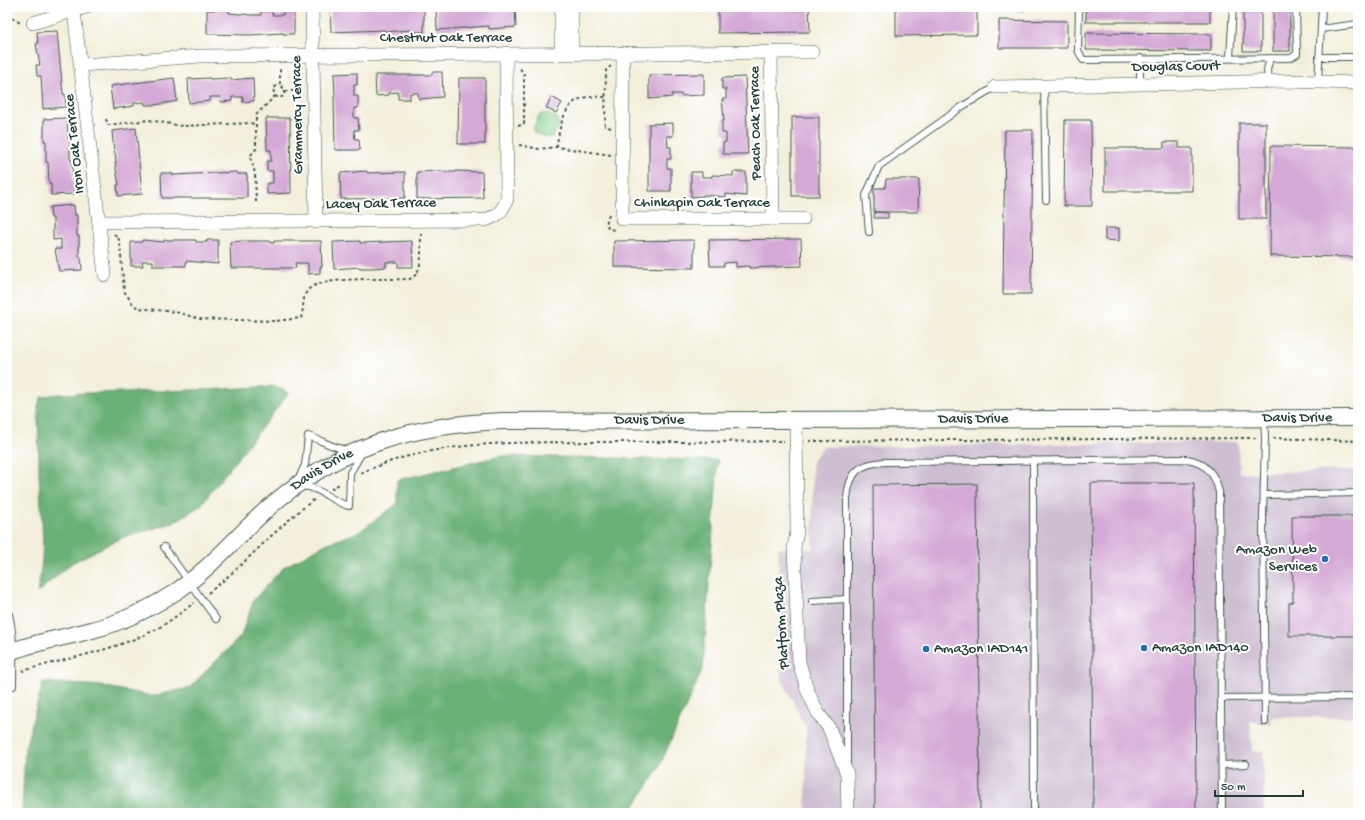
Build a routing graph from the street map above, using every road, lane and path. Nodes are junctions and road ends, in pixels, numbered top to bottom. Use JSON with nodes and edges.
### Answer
{"nodes":[{"id":1,"x":7,"y":7,"type":"edge"},
{"id":2,"x":312,"y":7,"type":"edge"},
{"id":3,"x":561,"y":7,"type":"edge"},
{"id":4,"x":572,"y":7,"type":"edge"},
{"id":5,"x":1079,"y":7,"type":"edge"},
{"id":6,"x":1233,"y":7,"type":"edge"},
{"id":7,"x":1296,"y":7,"type":"edge"},
{"id":8,"x":1322,"y":7,"type":"edge"},
{"id":9,"x":80,"y":9,"type":"edge"},
{"id":10,"x":33,"y":23,"type":"joint"},
{"id":11,"x":1358,"y":24,"type":"edge"},
{"id":12,"x":1321,"y":29,"type":"junction"},
{"id":13,"x":623,"y":52,"type":"junction"},
{"id":14,"x":771,"y":52,"type":"junction"},
{"id":15,"x":812,"y":52,"type":"dead end"},
{"id":16,"x":567,"y":53,"type":"junction"},
{"id":17,"x":313,"y":54,"type":"junction"},
{"id":18,"x":506,"y":54,"type":"junction"},
{"id":19,"x":1319,"y":57,"type":"junction"},
{"id":20,"x":1358,"y":57,"type":"edge"},
{"id":21,"x":1140,"y":58,"type":"junction"},
{"id":22,"x":1230,"y":58,"type":"junction"},
{"id":23,"x":1270,"y":58,"type":"junction"},
{"id":24,"x":613,"y":64,"type":"dead end"},
{"id":25,"x":82,"y":65,"type":"junction"},
{"id":26,"x":280,"y":66,"type":"dead end"},
{"id":27,"x":519,"y":66,"type":"dead end"},
{"id":28,"x":1268,"y":81,"type":"junction"},
{"id":29,"x":1318,"y":82,"type":"junction"},
{"id":30,"x":280,"y":83,"type":"junction"},
{"id":31,"x":1358,"y":83,"type":"edge"},
{"id":32,"x":1140,"y":84,"type":"junction"},
{"id":33,"x":1044,"y":85,"type":"junction"},
{"id":34,"x":995,"y":87,"type":"joint"},
{"id":35,"x":285,"y":91,"type":"junction"},
{"id":36,"x":304,"y":91,"type":"dead end"},
{"id":37,"x":275,"y":96,"type":"junction"},
{"id":38,"x":607,"y":97,"type":"junction"},
{"id":39,"x":106,"y":119,"type":"dead end"},
{"id":40,"x":256,"y":125,"type":"junction"},
{"id":41,"x":514,"y":127,"type":"dead end"},
{"id":42,"x":616,"y":130,"type":"dead end"},
{"id":43,"x":514,"y":144,"type":"dead end"},
{"id":44,"x":557,"y":147,"type":"junction"},
{"id":45,"x":615,"y":155,"type":"dead end"},
{"id":46,"x":1046,"y":200,"type":"dead end"},
{"id":47,"x":256,"y":202,"type":"dead end"},
{"id":48,"x":421,"y":219,"type":"junction"},
{"id":49,"x":773,"y":219,"type":"junction"},
{"id":50,"x":803,"y":219,"type":"dead end"},
{"id":51,"x":106,"y":222,"type":"junction"},
{"id":52,"x":316,"y":222,"type":"junction"},
{"id":53,"x":869,"y":232,"type":"dead end"},
{"id":54,"x":105,"y":275,"type":"dead end"},
{"id":55,"x":1264,"y":418,"type":"junction"},
{"id":56,"x":1358,"y":418,"type":"edge"},
{"id":57,"x":796,"y":420,"type":"junction"},
{"id":58,"x":1265,"y":438,"type":"junction"},
{"id":59,"x":796,"y":441,"type":"junction"},
{"id":60,"x":1358,"y":441,"type":"edge"},
{"id":61,"x":361,"y":449,"type":"junction"},
{"id":62,"x":1033,"y":460,"type":"junction"},
{"id":63,"x":350,"y":478,"type":"junction"},
{"id":64,"x":295,"y":487,"type":"junction"},
{"id":65,"x":1358,"y":493,"type":"edge"},
{"id":66,"x":322,"y":494,"type":"junction"},
{"id":67,"x":1264,"y":496,"type":"junction"},
{"id":68,"x":164,"y":547,"type":"dead end"},
{"id":69,"x":189,"y":582,"type":"junction"},
{"id":70,"x":201,"y":598,"type":"junction"},
{"id":71,"x":847,"y":600,"type":"junction"},
{"id":72,"x":812,"y":601,"type":"dead end"},
{"id":73,"x":7,"y":608,"type":"edge"},
{"id":74,"x":216,"y":619,"type":"dead end"},
{"id":75,"x":10,"y":652,"type":"edge"},
{"id":76,"x":13,"y":674,"type":"junction"},
{"id":77,"x":12,"y":686,"type":"dead end"},
{"id":78,"x":1358,"y":697,"type":"edge"},
{"id":79,"x":1221,"y":698,"type":"junction"},
{"id":80,"x":1264,"y":698,"type":"junction"},
{"id":81,"x":1265,"y":722,"type":"dead end"},
{"id":82,"x":1246,"y":764,"type":"dead end"},
{"id":83,"x":1222,"y":765,"type":"junction"},
{"id":84,"x":847,"y":774,"type":"junction"},
{"id":85,"x":848,"y":813,"type":"edge"},
{"id":86,"x":1034,"y":813,"type":"edge"},
{"id":87,"x":1222,"y":813,"type":"edge"}],
"edges":[{"from":1,"to":10,"type":"path"},
{"from":2,"to":17,"type":"street","name":"Grammercy Terrace"},
{"from":3,"to":16,"type":"street"},
{"from":4,"to":16,"type":"street"},
{"from":5,"to":21,"type":"lane"},
{"from":6,"to":22,"type":"lane"},
{"from":7,"to":23,"type":"lane"},
{"from":8,"to":12,"type":"lane"},
{"from":9,"to":10,"type":"street"},
{"from":9,"to":25,"type":"street","name":"Iron Oak Terrace"},
{"from":11,"to":12,"type":"lane"},
{"from":12,"to":19,"type":"lane"},
{"from":13,"to":14,"type":"street","name":"Chestnut Oak Terrace"},
{"from":13,"to":16,"type":"street","name":"Chestnut Oak Terrace"},
{"from":13,"to":49,"type":"street","name":"Chinkapin Oak Terrace"},
{"from":14,"to":15,"type":"street","name":"Chestnut Oak Terrace"},
{"from":14,"to":49,"type":"street","name":"Peach Oak Terrace"},
{"from":16,"to":18,"type":"street","name":"Chestnut Oak Terrace"},
{"from":17,"to":18,"type":"street","name":"Chestnut Oak Terrace"},
{"from":17,"to":25,"type":"street","name":"Chestnut Oak Terrace"},
{"from":17,"to":52,"type":"street","name":"Grammercy Terrace"},
{"from":18,"to":48,"type":"street","name":"Lacey Oak Terrace"},
{"from":19,"to":20,"type":"lane"},
{"from":19,"to":29,"type":"lane"},
{"from":21,"to":22,"type":"lane"},
{"from":21,"to":32,"type":"lane"},
{"from":22,"to":23,"type":"lane"},
{"from":23,"to":28,"type":"lane"},
{"from":24,"to":38,"type":"path"},
{"from":25,"to":51,"type":"street","name":"Iron Oak Terrace"},
{"from":26,"to":30,"type":"path"},
{"from":27,"to":41,"type":"path"},
{"from":28,"to":29,"type":"street","name":"Douglas Court"},
{"from":28,"to":32,"type":"street","name":"Douglas Court"},
{"from":29,"to":31,"type":"street","name":"Douglas Court"},
{"from":30,"to":35,"type":"path"},
{"from":30,"to":37,"type":"path"},
{"from":32,"to":33,"type":"street","name":"Douglas Court"},
{"from":33,"to":34,"type":"street","name":"Douglas Court"},
{"from":33,"to":46,"type":"lane"},
{"from":34,"to":53,"type":"lane"},
{"from":35,"to":36,"type":"path"},
{"from":35,"to":37,"type":"path"},
{"from":37,"to":40,"type":"path"},
{"from":38,"to":42,"type":"path"},
{"from":38,"to":44,"type":"path"},
{"from":39,"to":40,"type":"path"},
{"from":40,"to":47,"type":"path"},
{"from":43,"to":44,"type":"path"},
{"from":44,"to":45,"type":"path"},
{"from":48,"to":51,"type":"path"},
{"from":48,"to":52,"type":"street","name":"Lacey Oak Terrace"},
{"from":49,"to":50,"type":"street","name":"Chinkapin Oak Terrace"},
{"from":51,"to":52,"type":"street","name":"Lacey Oak Terrace"},
{"from":51,"to":54,"type":"street","name":"Iron Oak Terrace"},
{"from":55,"to":56,"type":"street","name":"Davis Drive"},
{"from":55,"to":57,"type":"street","name":"Davis Drive"},
{"from":55,"to":58,"type":"lane"},
{"from":57,"to":59,"type":"street","name":"Platform Plaza"},
{"from":57,"to":61,"type":"street","name":"Davis Drive"},
{"from":58,"to":59,"type":"path"},
{"from":58,"to":60,"type":"path"},
{"from":58,"to":67,"type":"lane"},
{"from":59,"to":63,"type":"path"},
{"from":59,"to":84,"type":"street","name":"Platform Plaza"},
{"from":61,"to":63,"type":"lane"},
{"from":61,"to":64,"type":"street","name":"Davis Drive"},
{"from":61,"to":64,"type":"lane"},
{"from":62,"to":71,"type":"lane"},
{"from":62,"to":79,"type":"lane"},
{"from":62,"to":86,"type":"lane"},
{"from":63,"to":66,"type":"path"},
{"from":63,"to":66,"type":"lane"},
{"from":64,"to":66,"type":"lane"},
{"from":64,"to":69,"type":"street","name":"Davis Drive"},
{"from":65,"to":67,"type":"lane"},
{"from":66,"to":70,"type":"path"},
{"from":67,"to":80,"type":"lane"},
{"from":68,"to":69,"type":"lane"},
{"from":69,"to":70,"type":"lane"},
{"from":69,"to":75,"type":"street","name":"Davis Drive"},
{"from":70,"to":74,"type":"lane"},
{"from":70,"to":76,"type":"path"},
{"from":71,"to":72,"type":"lane"},
{"from":71,"to":84,"type":"lane"},
{"from":73,"to":75,"type":"lane"},
{"from":75,"to":76,"type":"lane"},
{"from":76,"to":77,"type":"lane"},
{"from":78,"to":80,"type":"lane"},
{"from":79,"to":80,"type":"lane"},
{"from":79,"to":83,"type":"lane"},
{"from":80,"to":81,"type":"lane"},
{"from":82,"to":83,"type":"lane"},
{"from":83,"to":87,"type":"lane"},
{"from":84,"to":85,"type":"street","name":"Platform Plaza"}]}
